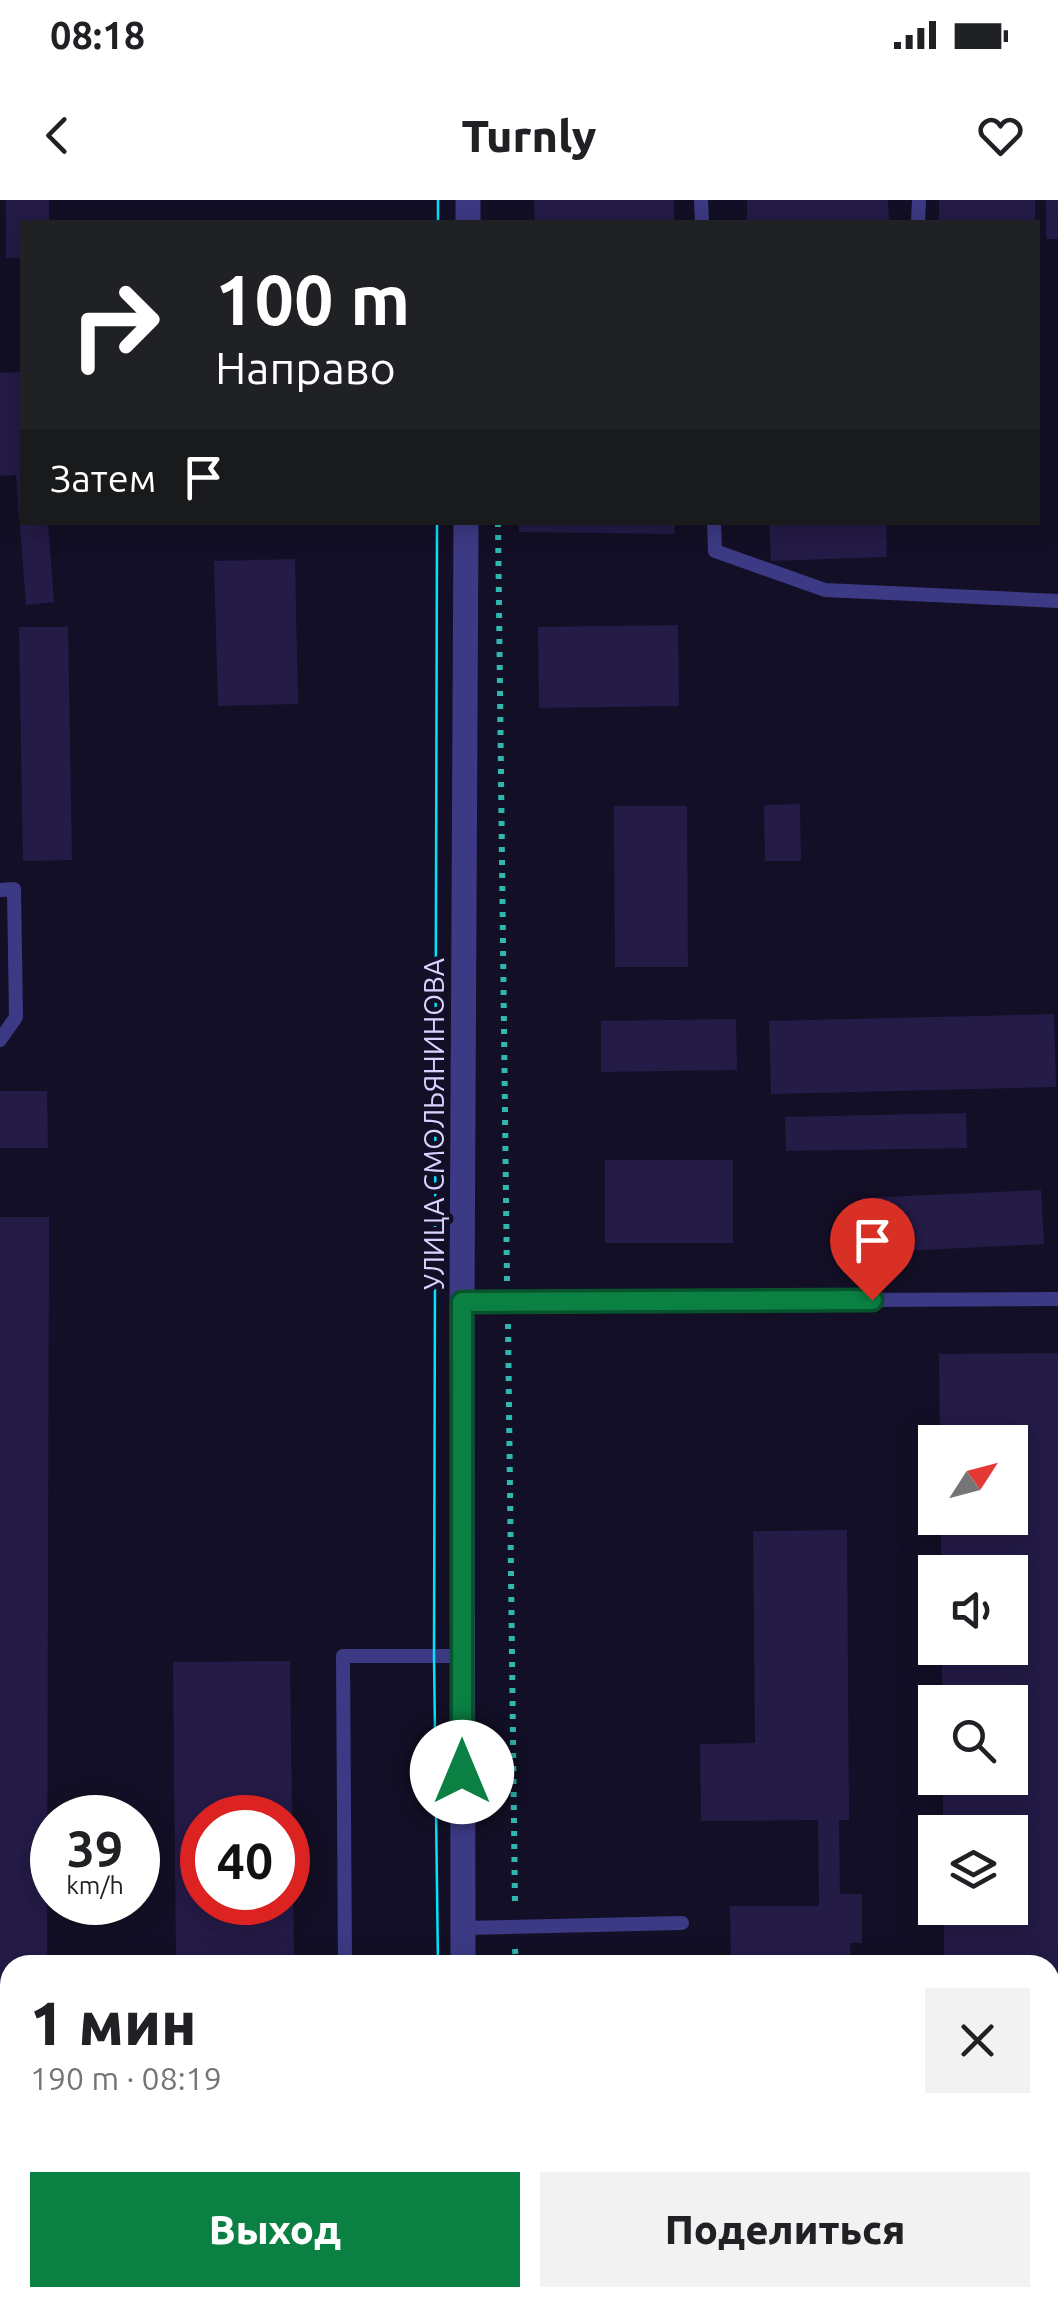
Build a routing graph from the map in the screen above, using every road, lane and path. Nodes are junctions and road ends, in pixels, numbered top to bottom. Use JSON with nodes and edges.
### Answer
{"nodes":[{"id":1,"x":466,"y":525,"type":"edge"},
{"id":2,"x":498,"y":525,"type":"edge"},
{"id":3,"x":714,"y":525,"type":"edge"},
{"id":4,"x":1058,"y":601,"type":"edge"},
{"id":5,"x":0,"y":890,"type":"edge"},
{"id":6,"x":0,"y":1040,"type":"edge"},
{"id":7,"x":1058,"y":1299,"type":"edge"},
{"id":8,"x":508,"y":1301,"type":"junction"},
{"id":9,"x":462,"y":1302,"type":"junction"},
{"id":10,"x":463,"y":1656,"type":"junction"},
{"id":11,"x":682,"y":1923,"type":"dead end"},
{"id":12,"x":515,"y":1926,"type":"junction"},
{"id":13,"x":462,"y":1928,"type":"junction"},
{"id":14,"x":345,"y":1955,"type":"edge"},
{"id":15,"x":462,"y":1955,"type":"edge"},
{"id":16,"x":516,"y":1955,"type":"edge"}],
"edges":[{"from":1,"to":9,"type":"street","name":"УЛИЦА СМОЛЬЯНИНОВА"},
{"from":2,"to":8,"type":"path"},
{"from":3,"to":4,"type":"lane"},
{"from":5,"to":6,"type":"lane"},
{"from":7,"to":8,"type":"lane"},
{"from":8,"to":9,"type":"lane"},
{"from":8,"to":12,"type":"path"},
{"from":9,"to":10,"type":"street","name":"УЛИЦА СМОЛЬЯНИНОВА"},
{"from":10,"to":13,"type":"street","name":"УЛИЦА СМОЛЬЯНИНОВА"},
{"from":10,"to":14,"type":"lane"},
{"from":11,"to":12,"type":"lane"},
{"from":12,"to":13,"type":"lane"},
{"from":12,"to":16,"type":"path"},
{"from":13,"to":15,"type":"street","name":"УЛИЦА СМОЛЬЯНИНОВА"}]}
